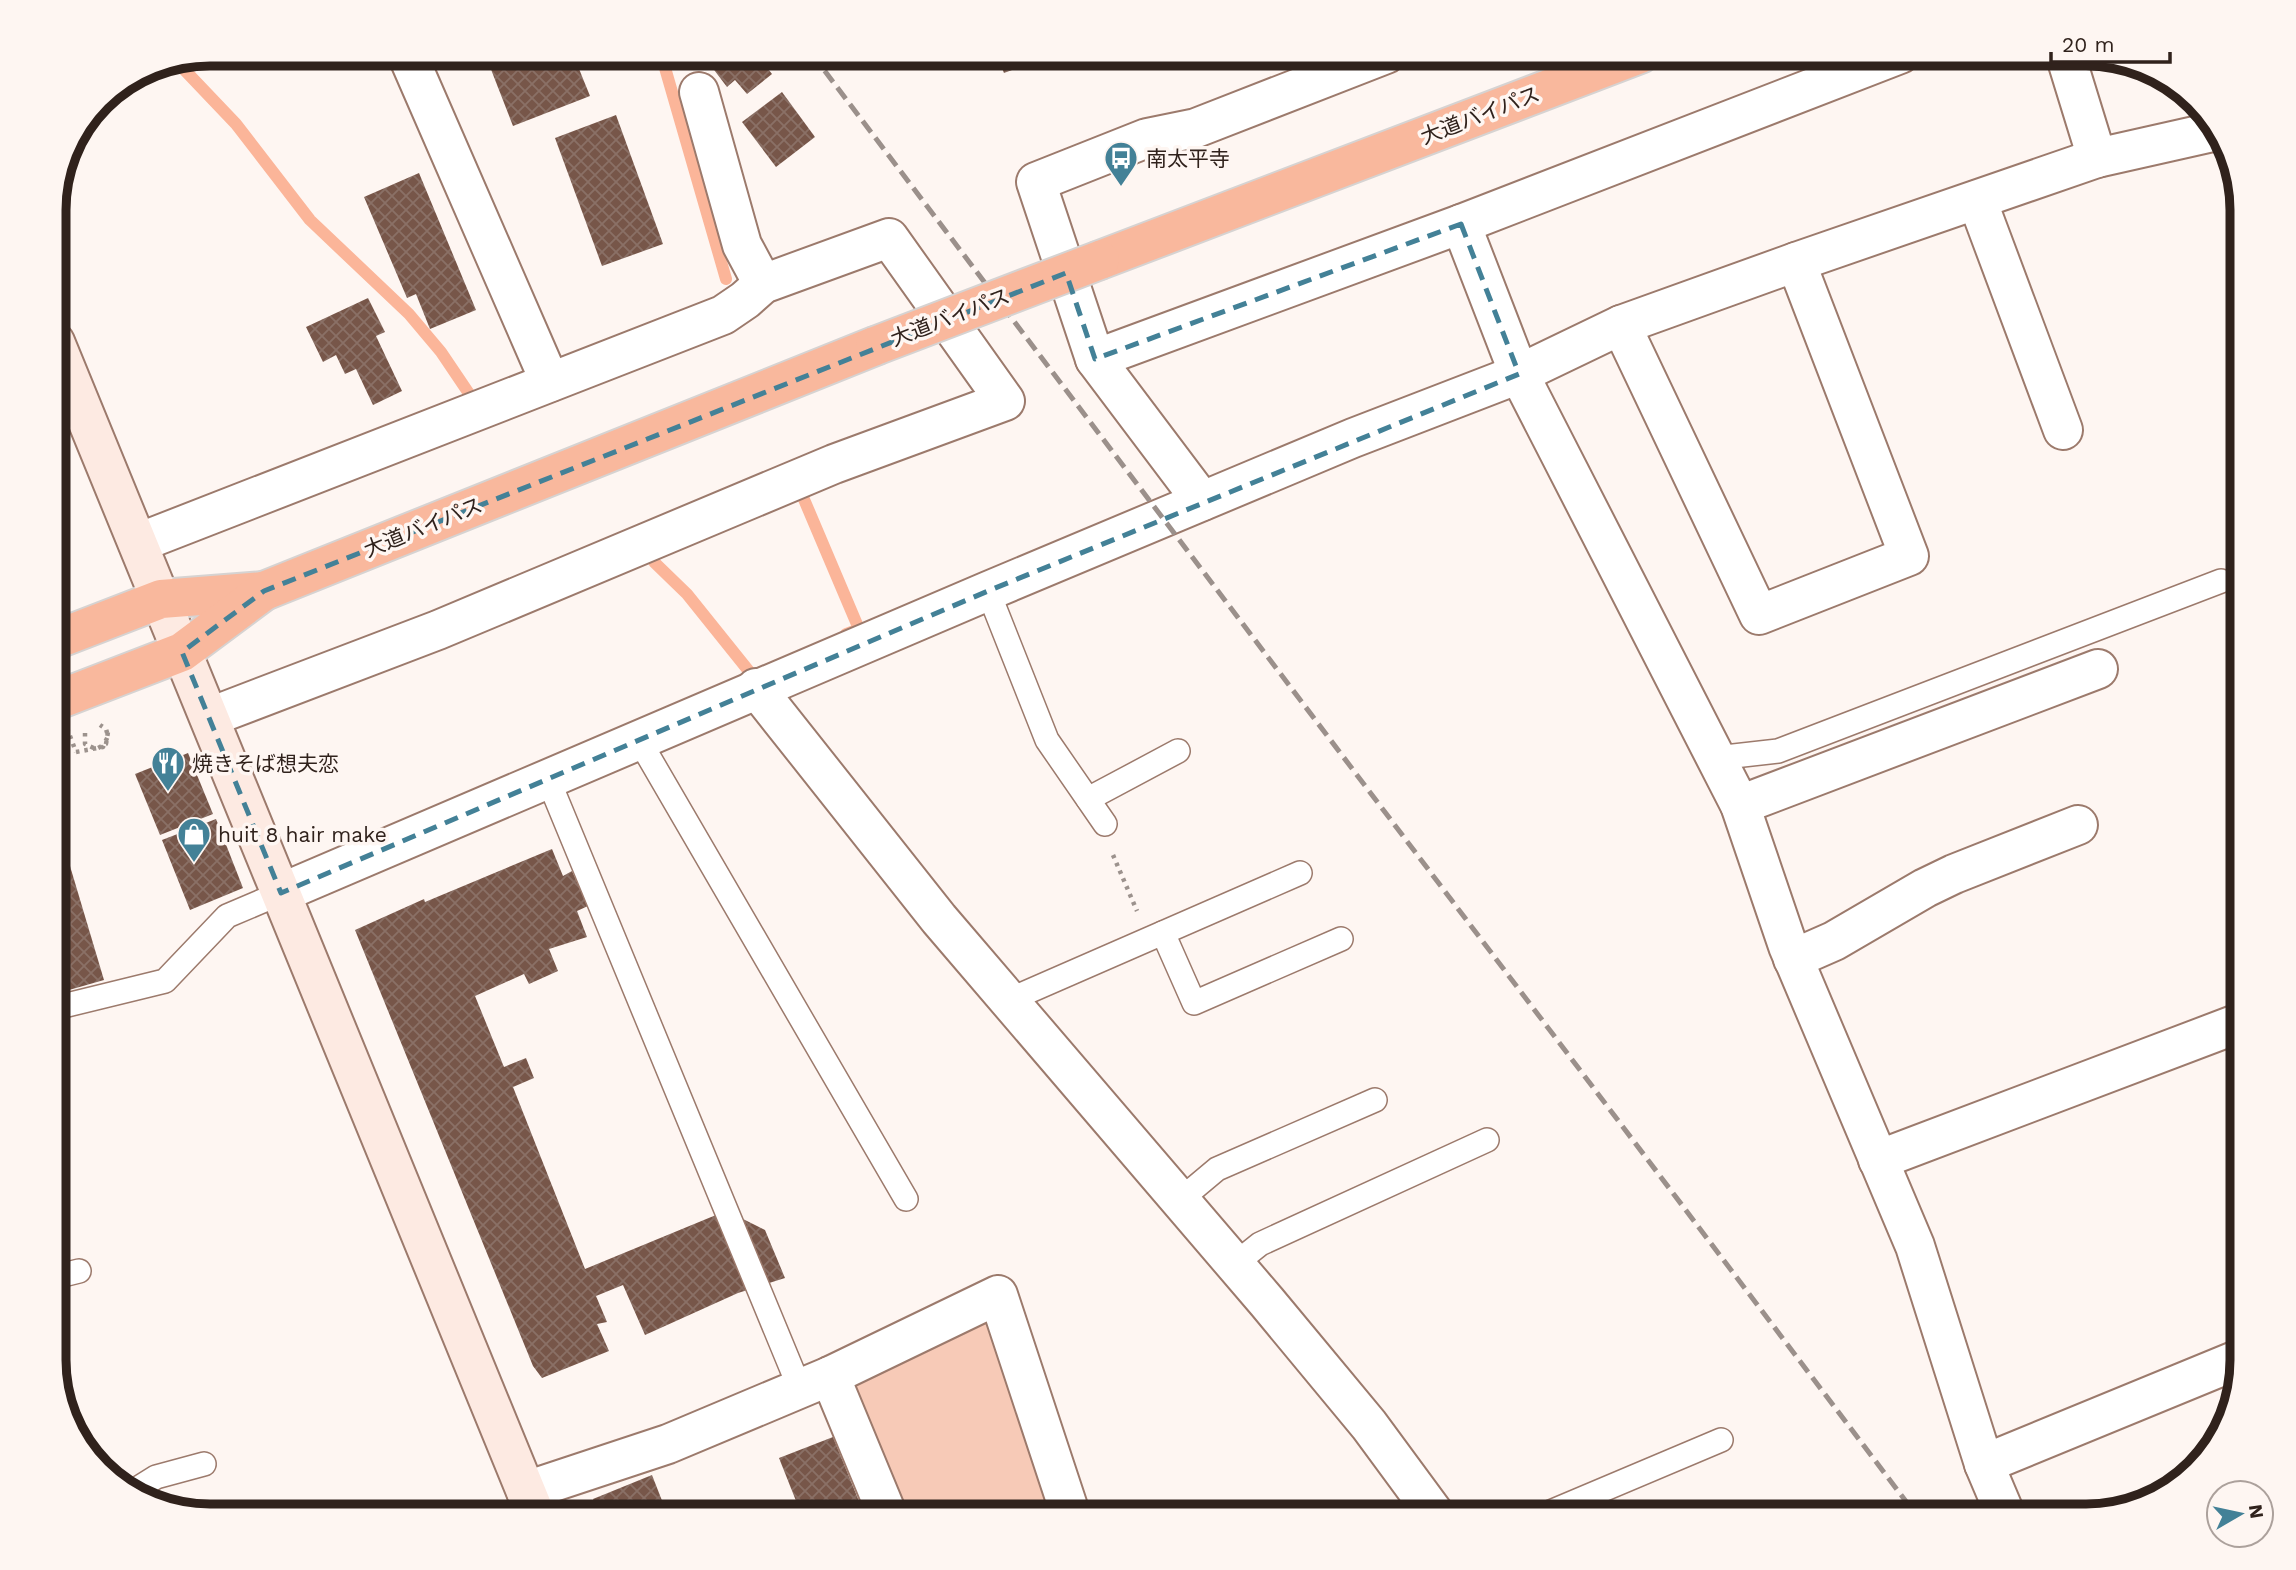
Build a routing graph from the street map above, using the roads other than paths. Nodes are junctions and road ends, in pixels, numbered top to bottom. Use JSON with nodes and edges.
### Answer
{"nodes":[{"id":1,"x":1354,"y":66,"type":"edge"},
{"id":2,"x":1608,"y":66,"type":"edge"},
{"id":3,"x":1869,"y":66,"type":"edge"},
{"id":4,"x":2069,"y":66,"type":"edge"},
{"id":5,"x":413,"y":67,"type":"edge"},
{"id":6,"x":699,"y":92,"type":"dead end"},
{"id":7,"x":2207,"y":133,"type":"edge"},
{"id":8,"x":2097,"y":158,"type":"junction"},
{"id":9,"x":1977,"y":200,"type":"junction"},
{"id":10,"x":1461,"y":224,"type":"junction"},
{"id":11,"x":1796,"y":262,"type":"junction"},
{"id":12,"x":763,"y":284,"type":"junction"},
{"id":13,"x":1621,"y":325,"type":"junction"},
{"id":14,"x":1095,"y":359,"type":"junction"},
{"id":15,"x":67,"y":371,"type":"edge"},
{"id":16,"x":1519,"y":374,"type":"junction"},
{"id":17,"x":550,"y":382,"type":"junction"},
{"id":18,"x":2063,"y":430,"type":"dead end"},
{"id":19,"x":1202,"y":501,"type":"junction"},
{"id":20,"x":138,"y":543,"type":"junction"},
{"id":21,"x":2221,"y":581,"type":"dead end"},
{"id":22,"x":264,"y":590,"type":"junction"},
{"id":23,"x":988,"y":591,"type":"junction"},
{"id":24,"x":161,"y":599,"type":"junction"},
{"id":25,"x":67,"y":635,"type":"edge"},
{"id":26,"x":182,"y":652,"type":"junction"},
{"id":27,"x":2098,"y":669,"type":"dead end"},
{"id":28,"x":756,"y":688,"type":"junction"},
{"id":29,"x":67,"y":697,"type":"edge"},
{"id":30,"x":209,"y":717,"type":"junction"},
{"id":31,"x":639,"y":740,"type":"junction"},
{"id":32,"x":1178,"y":751,"type":"dead end"},
{"id":33,"x":1716,"y":758,"type":"junction"},
{"id":34,"x":548,"y":779,"type":"junction"},
{"id":35,"x":1088,"y":799,"type":"junction"},
{"id":36,"x":1740,"y":805,"type":"junction"},
{"id":37,"x":1105,"y":824,"type":"road end"},
{"id":38,"x":2078,"y":825,"type":"dead end"},
{"id":39,"x":1300,"y":873,"type":"dead end"},
{"id":40,"x":281,"y":893,"type":"junction"},
{"id":41,"x":1156,"y":936,"type":"junction"},
{"id":42,"x":1341,"y":939,"type":"dead end"},
{"id":43,"x":1793,"y":959,"type":"junction"},
{"id":44,"x":1009,"y":1000,"type":"junction"},
{"id":45,"x":67,"y":1005,"type":"edge"},
{"id":46,"x":2230,"y":1027,"type":"edge"},
{"id":47,"x":1375,"y":1100,"type":"dead end"},
{"id":48,"x":1487,"y":1140,"type":"dead end"},
{"id":49,"x":1878,"y":1160,"type":"junction"},
{"id":50,"x":906,"y":1199,"type":"dead end"},
{"id":51,"x":1180,"y":1200,"type":"junction"},
{"id":52,"x":1235,"y":1264,"type":"junction"},
{"id":53,"x":79,"y":1271,"type":"dead end"},
{"id":54,"x":67,"y":1274,"type":"edge"},
{"id":55,"x":2230,"y":1363,"type":"edge"},
{"id":56,"x":815,"y":1382,"type":"junction"},
{"id":57,"x":1721,"y":1440,"type":"dead end"},
{"id":58,"x":204,"y":1464,"type":"dead end"},
{"id":59,"x":1984,"y":1464,"type":"junction"},
{"id":60,"x":142,"y":1486,"type":"edge"},
{"id":61,"x":531,"y":1503,"type":"edge"},
{"id":62,"x":881,"y":1504,"type":"edge"},
{"id":63,"x":1067,"y":1504,"type":"edge"},
{"id":64,"x":1427,"y":1504,"type":"edge"},
{"id":65,"x":1569,"y":1504,"type":"edge"},
{"id":66,"x":2001,"y":1504,"type":"edge"}],
"edges":[{"from":1,"to":14,"type":"street"},
{"from":2,"to":22,"type":"highway","name":"大道バイパス","bridge":true},
{"from":3,"to":10,"type":"street"},
{"from":4,"to":8,"type":"street"},
{"from":5,"to":17,"type":"street"},
{"from":6,"to":12,"type":"street"},
{"from":7,"to":8,"type":"street"},
{"from":8,"to":9,"type":"street"},
{"from":9,"to":11,"type":"street"},
{"from":9,"to":18,"type":"street"},
{"from":10,"to":14,"type":"street"},
{"from":10,"to":16,"type":"street"},
{"from":11,"to":13,"type":"street"},
{"from":11,"to":13,"type":"street"},
{"from":12,"to":17,"type":"street"},
{"from":12,"to":30,"type":"street"},
{"from":13,"to":16,"type":"street"},
{"from":14,"to":19,"type":"street"},
{"from":15,"to":20,"type":"street"},
{"from":16,"to":19,"type":"street"},
{"from":16,"to":33,"type":"street"},
{"from":17,"to":20,"type":"street"},
{"from":19,"to":23,"type":"street"},
{"from":20,"to":24,"type":"street"},
{"from":21,"to":33,"type":"lane"},
{"from":22,"to":24,"type":"highway","name":"大道バイパス"},
{"from":22,"to":26,"type":"highway","name":"大道バイパス"},
{"from":23,"to":28,"type":"street"},
{"from":23,"to":35,"type":"lane"},
{"from":24,"to":25,"type":"highway","name":"大道バイパス"},
{"from":24,"to":26,"type":"street"},
{"from":26,"to":29,"type":"highway","name":"大道バイパス"},
{"from":26,"to":30,"type":"street"},
{"from":27,"to":36,"type":"street"},
{"from":28,"to":31,"type":"street"},
{"from":28,"to":44,"type":"street"},
{"from":30,"to":40,"type":"street"},
{"from":31,"to":34,"type":"street"},
{"from":31,"to":50,"type":"lane"},
{"from":32,"to":35,"type":"lane"},
{"from":33,"to":36,"type":"street"},
{"from":34,"to":40,"type":"street"},
{"from":34,"to":56,"type":"lane"},
{"from":35,"to":37,"type":"lane"},
{"from":36,"to":43,"type":"street"},
{"from":38,"to":43,"type":"street"},
{"from":39,"to":41,"type":"lane"},
{"from":40,"to":45,"type":"lane"},
{"from":40,"to":61,"type":"street"},
{"from":41,"to":42,"type":"lane"},
{"from":41,"to":44,"type":"lane"},
{"from":43,"to":49,"type":"street"},
{"from":44,"to":51,"type":"street"},
{"from":46,"to":49,"type":"street"},
{"from":47,"to":51,"type":"lane"},
{"from":48,"to":52,"type":"lane"},
{"from":49,"to":59,"type":"street"},
{"from":51,"to":52,"type":"street"},
{"from":52,"to":64,"type":"street"},
{"from":53,"to":54,"type":"lane"},
{"from":55,"to":59,"type":"street"},
{"from":56,"to":61,"type":"street"},
{"from":56,"to":62,"type":"street"},
{"from":56,"to":63,"type":"street"},
{"from":57,"to":65,"type":"lane"},
{"from":58,"to":60,"type":"lane"},
{"from":59,"to":66,"type":"street"}]}
